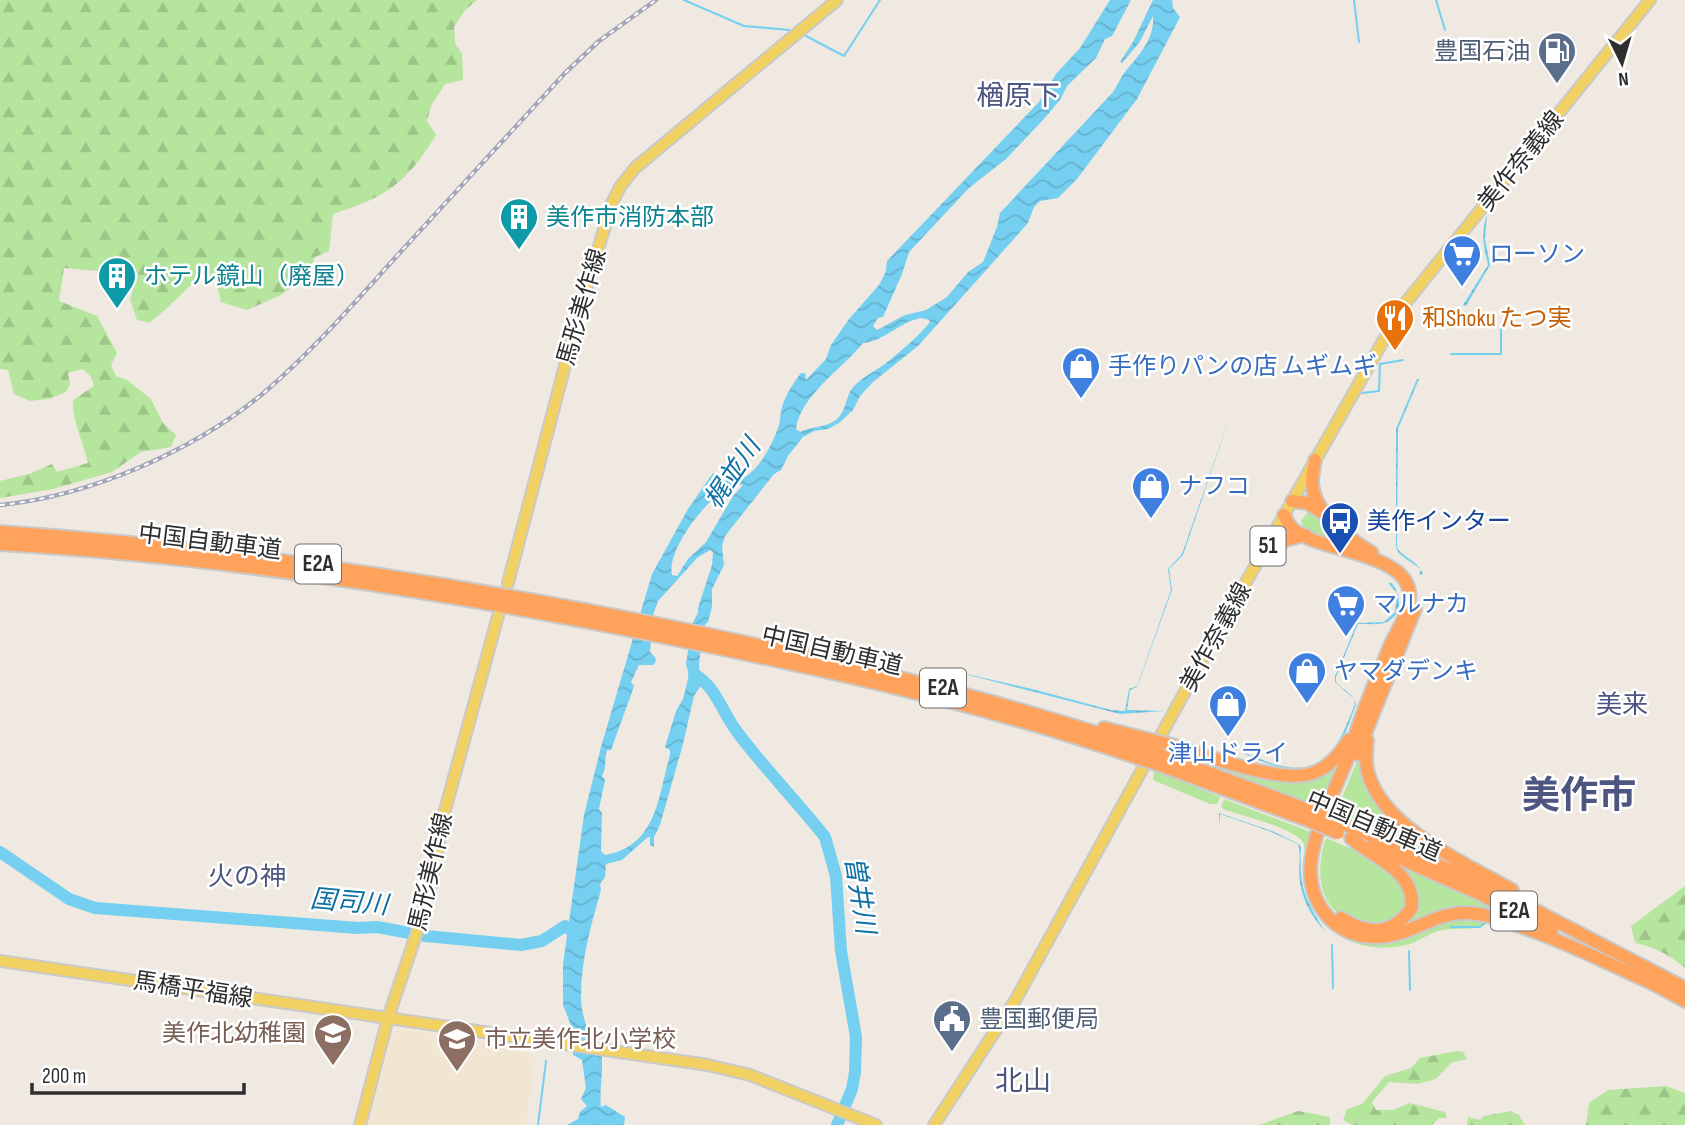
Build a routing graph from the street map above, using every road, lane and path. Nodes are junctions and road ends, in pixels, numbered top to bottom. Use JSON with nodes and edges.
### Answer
{"nodes":[{"id":1,"x":837,"y":0,"type":"edge"},
{"id":2,"x":1650,"y":0,"type":"edge"},
{"id":3,"x":1315,"y":460,"type":"junction"},
{"id":4,"x":1292,"y":501,"type":"junction"},
{"id":5,"x":1323,"y":513,"type":"junction"},
{"id":6,"x":1284,"y":515,"type":"junction"},
{"id":7,"x":0,"y":532,"type":"edge"},
{"id":8,"x":1305,"y":535,"type":"junction"},
{"id":9,"x":0,"y":544,"type":"edge"},
{"id":10,"x":1263,"y":555,"type":"junction"},
{"id":11,"x":508,"y":583,"type":"dead end"},
{"id":12,"x":498,"y":617,"type":"dead end"},
{"id":13,"x":630,"y":624,"type":"junction"},
{"id":14,"x":738,"y":646,"type":"junction"},
{"id":15,"x":1371,"y":719,"type":"junction"},
{"id":16,"x":1356,"y":731,"type":"junction"},
{"id":17,"x":1142,"y":748,"type":"junction"},
{"id":18,"x":1162,"y":754,"type":"junction"},
{"id":19,"x":1340,"y":828,"type":"junction"},
{"id":20,"x":1351,"y":838,"type":"junction"},
{"id":21,"x":1594,"y":939,"type":"junction"},
{"id":22,"x":0,"y":961,"type":"edge"},
{"id":23,"x":1656,"y":985,"type":"junction"},
{"id":24,"x":1685,"y":988,"type":"edge"},
{"id":25,"x":1685,"y":1001,"type":"edge"},
{"id":26,"x":388,"y":1018,"type":"junction"},
{"id":27,"x":360,"y":1125,"type":"edge"},
{"id":28,"x":876,"y":1125,"type":"edge"},
{"id":29,"x":934,"y":1125,"type":"edge"}],
"edges":[{"from":1,"to":11,"type":"main road","name":"馬形美作線"},
{"from":2,"to":3,"type":"main road","name":"美作奈義線","number":"51"},
{"from":3,"to":4,"type":"main road","name":"美作奈義線","number":"51"},
{"from":3,"to":5,"type":"highway"},
{"from":4,"to":5,"type":"highway"},
{"from":4,"to":6,"type":"main road","name":"美作奈義線","number":"51"},
{"from":5,"to":15,"type":"highway"},
{"from":6,"to":8,"type":"highway"},
{"from":6,"to":10,"type":"main road","name":"美作奈義線","number":"51"},
{"from":7,"to":13,"type":"highway","name":"中国自動車道","number":"E2A"},
{"from":8,"to":10,"type":"highway"},
{"from":8,"to":16,"type":"highway"},
{"from":9,"to":13,"type":"highway","name":"中国自動車道","number":"E2A"},
{"from":10,"to":29,"type":"main road","name":"美作奈義線","number":"51"},
{"from":12,"to":26,"type":"main road","name":"馬形美作線"},
{"from":13,"to":14,"type":"highway","name":"中国自動車道","number":"E2A"},
{"from":14,"to":17,"type":"highway","name":"中国自動車道","number":"E2A"},
{"from":14,"to":17,"type":"highway","name":"中国自動車道","number":"E2A"},
{"from":15,"to":20,"type":"highway"},
{"from":15,"to":21,"type":"highway"},
{"from":16,"to":18,"type":"highway"},
{"from":16,"to":23,"type":"highway"},
{"from":17,"to":18,"type":"highway","name":"中国自動車道","number":"E2A","bridge":true},
{"from":17,"to":18,"type":"highway","bridge":true},
{"from":18,"to":19,"type":"highway","name":"中国自動車道","number":"E2A","bridge":true},
{"from":19,"to":20,"type":"highway","name":"中国自動車道","number":"E2A"},
{"from":19,"to":21,"type":"highway","name":"中国自動車道","number":"E2A"},
{"from":20,"to":23,"type":"highway","name":"中国自動車道","number":"E2A"},
{"from":21,"to":24,"type":"highway","name":"中国自動車道","number":"E2A"},
{"from":22,"to":26,"type":"main road","name":"馬橋平福線"},
{"from":23,"to":25,"type":"highway","name":"中国自動車道","number":"E2A"},
{"from":26,"to":27,"type":"main road","name":"馬形美作線"},
{"from":26,"to":28,"type":"main road","name":"馬橋平福線"}]}
